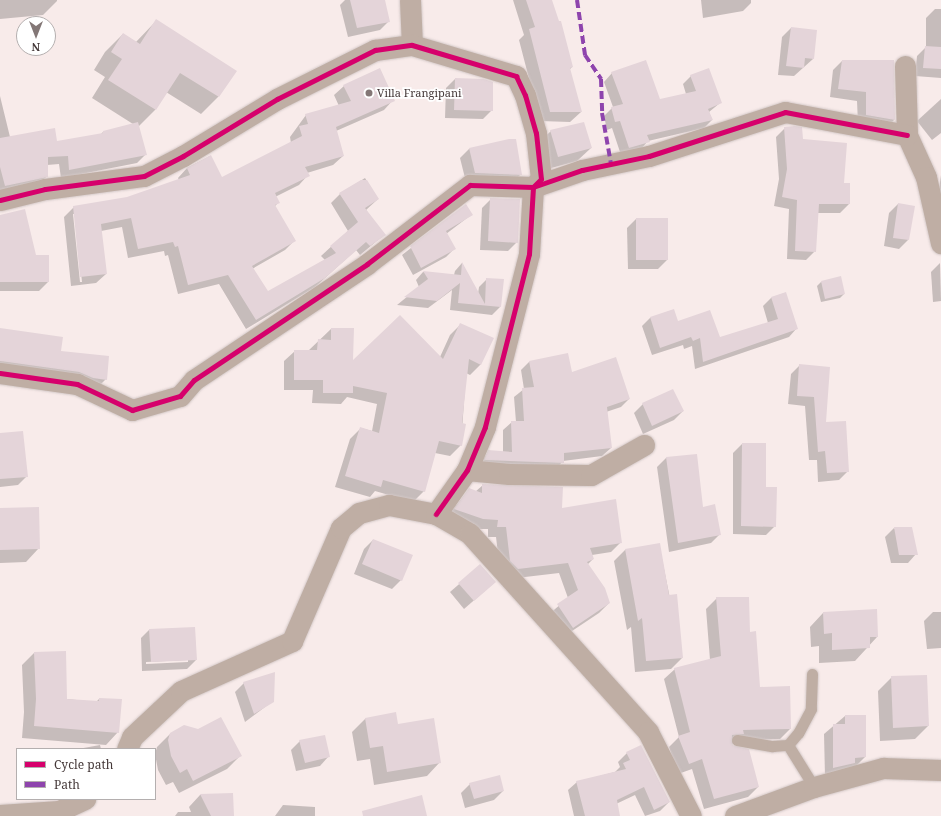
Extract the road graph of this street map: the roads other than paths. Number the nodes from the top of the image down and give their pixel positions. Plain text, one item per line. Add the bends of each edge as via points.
1 (410, 0) edge
2 (412, 44) junction
3 (905, 66) dead end
4 (907, 135) junction
5 (533, 187) junction
6 (0, 200) edge
7 (941, 243) edge
8 (0, 373) edge
9 (644, 445) dead end
10 (467, 470) junction
11 (436, 514) junction
12 (812, 674) dead end
13 (737, 740) dead end
14 (788, 745) junction
15 (126, 748) edge
16 (941, 770) edge
17 (814, 787) junction
18 (83, 800) edge
19 (0, 815) edge
20 (691, 816) edge
21 (735, 816) edge

1 - 2 street
2 - 5 street via 516,76 525,95 536,133 541,179
2 - 6 street via 375,50 277,99 183,156 144,176 46,189
3 - 4 street
4 - 5 street via 785,112 649,156 582,170
4 - 7 street via 926,177
5 - 8 street via 470,185 367,264 194,380 180,396 132,410 77,384
5 - 10 street via 529,254 515,315 485,427
9 - 10 street via 591,475 509,474
10 - 11 street
11 - 15 street via 389,505 359,513 341,528 292,641 181,691 132,737
11 - 20 street via 470,534 648,732
12 - 14 lane via 811,709
13 - 14 lane via 772,746
14 - 17 lane
16 - 17 street via 883,768
17 - 21 street
18 - 19 street via 59,811

